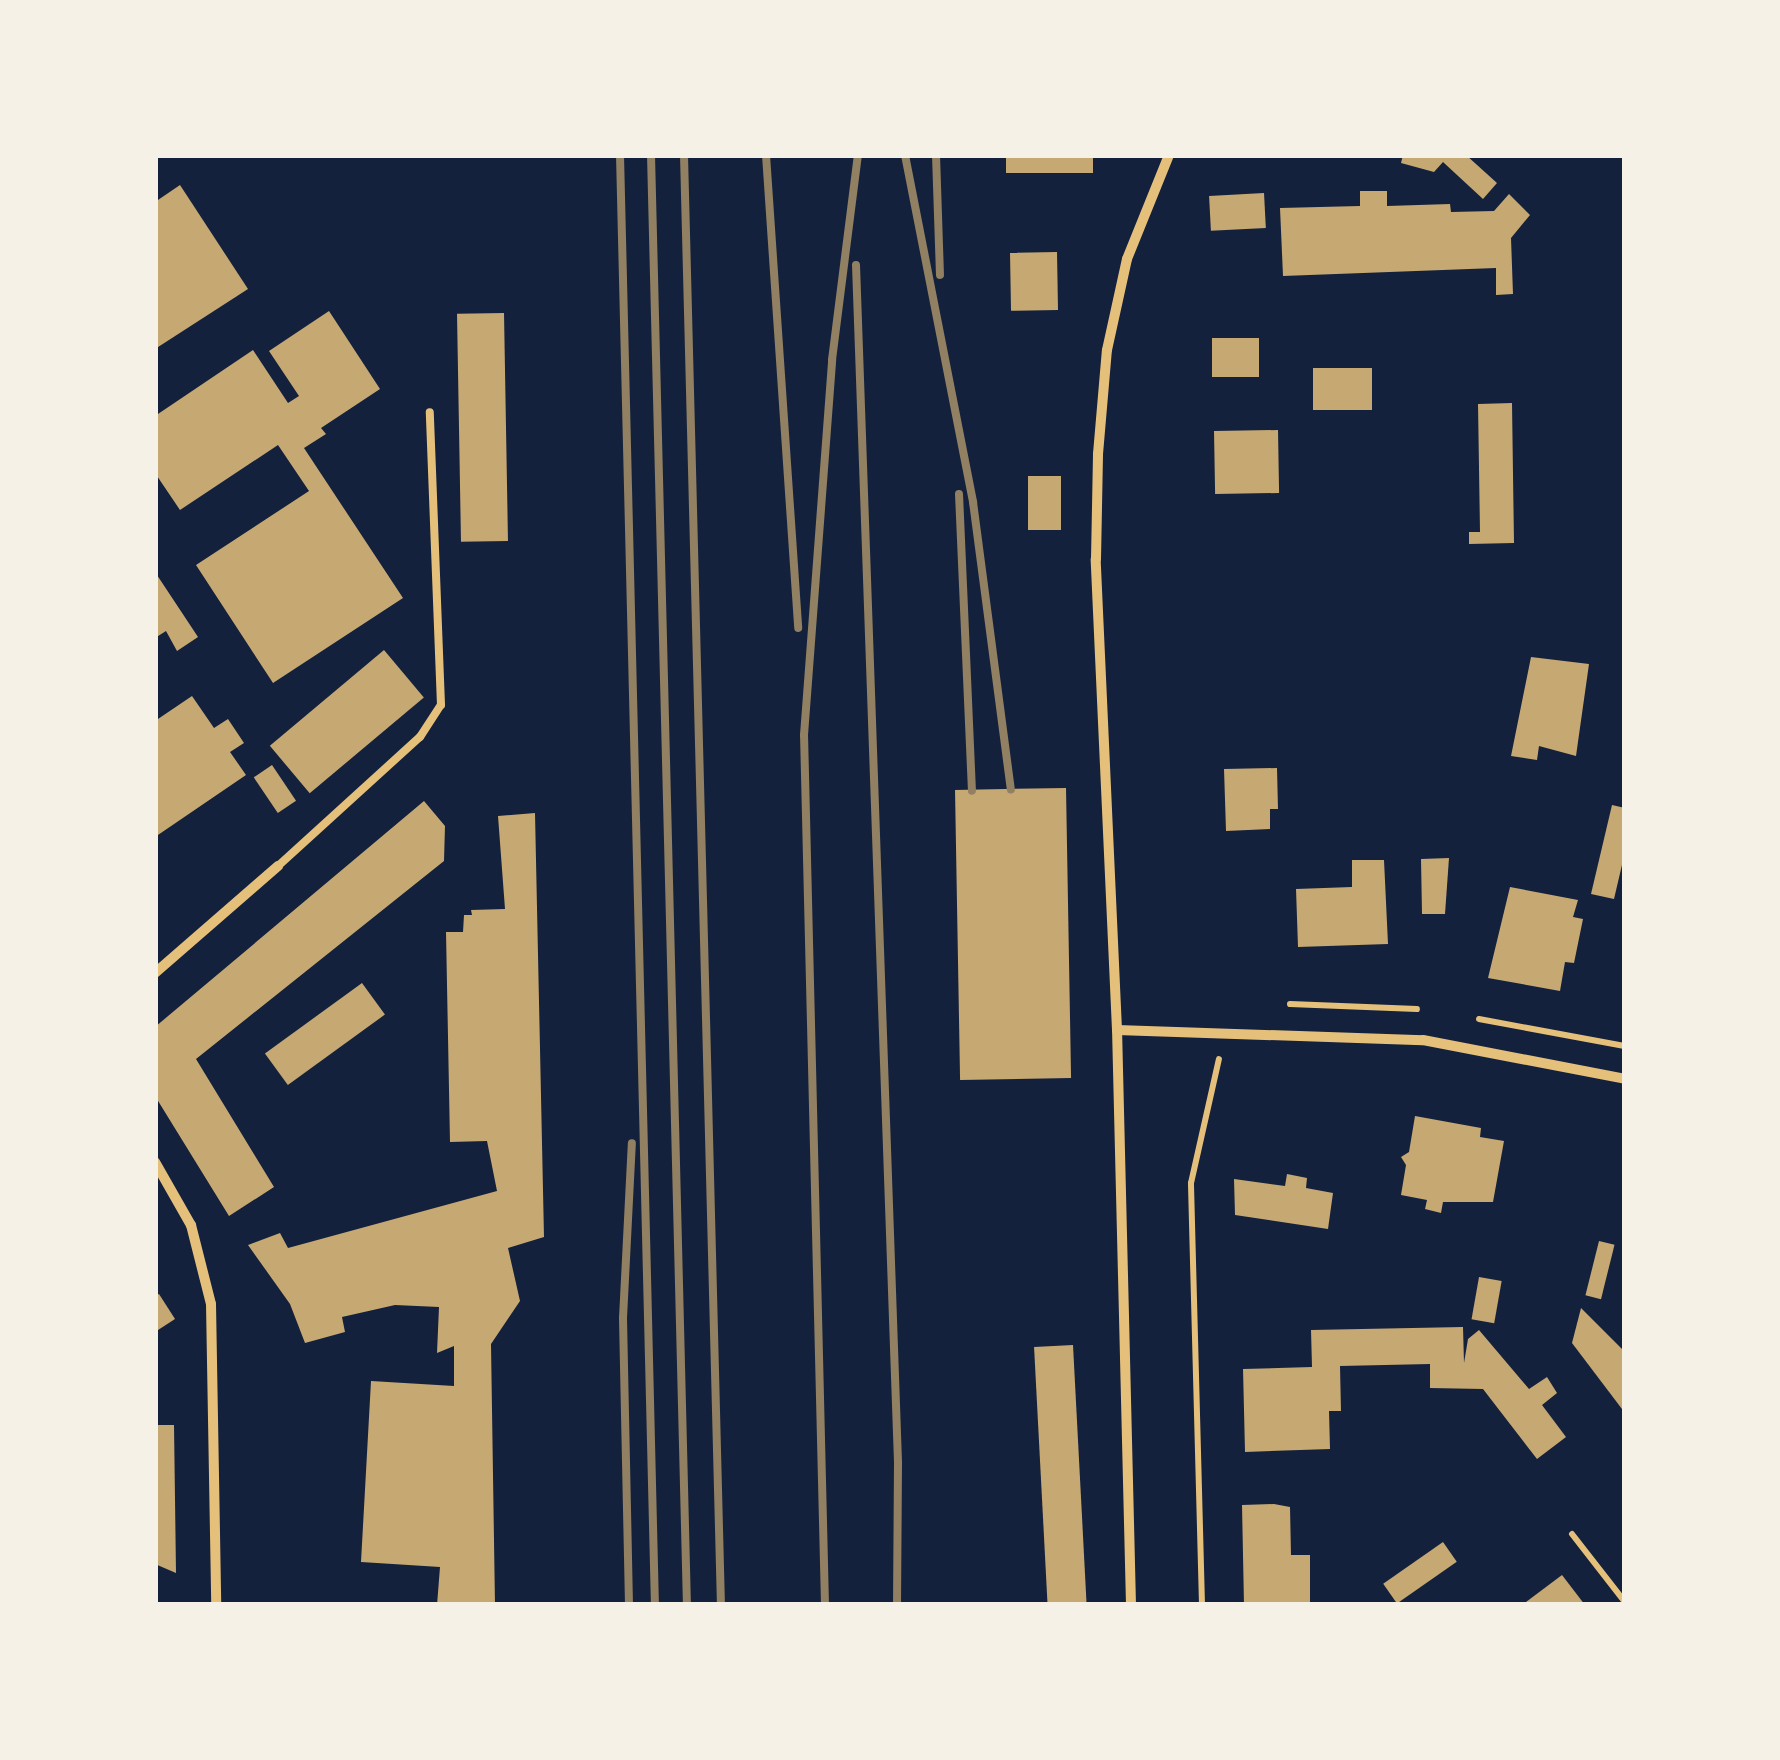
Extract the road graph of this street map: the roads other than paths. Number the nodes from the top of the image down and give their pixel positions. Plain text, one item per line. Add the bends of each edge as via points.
1 (1169, 155) edge
2 (430, 412) dead end
3 (278, 866) joint
4 (155, 974) edge
5 (1117, 1030) junction
6 (1625, 1079) edge
7 (155, 1162) edge
8 (216, 1605) edge
9 (1130, 1605) edge

1 - 5 street via 1127,259 1107,350 1096,560
2 - 3 lane via 441,705 420,737
3 - 4 street
5 - 6 street via 1423,1040
5 - 9 street
7 - 8 street via 191,1225 211,1304

